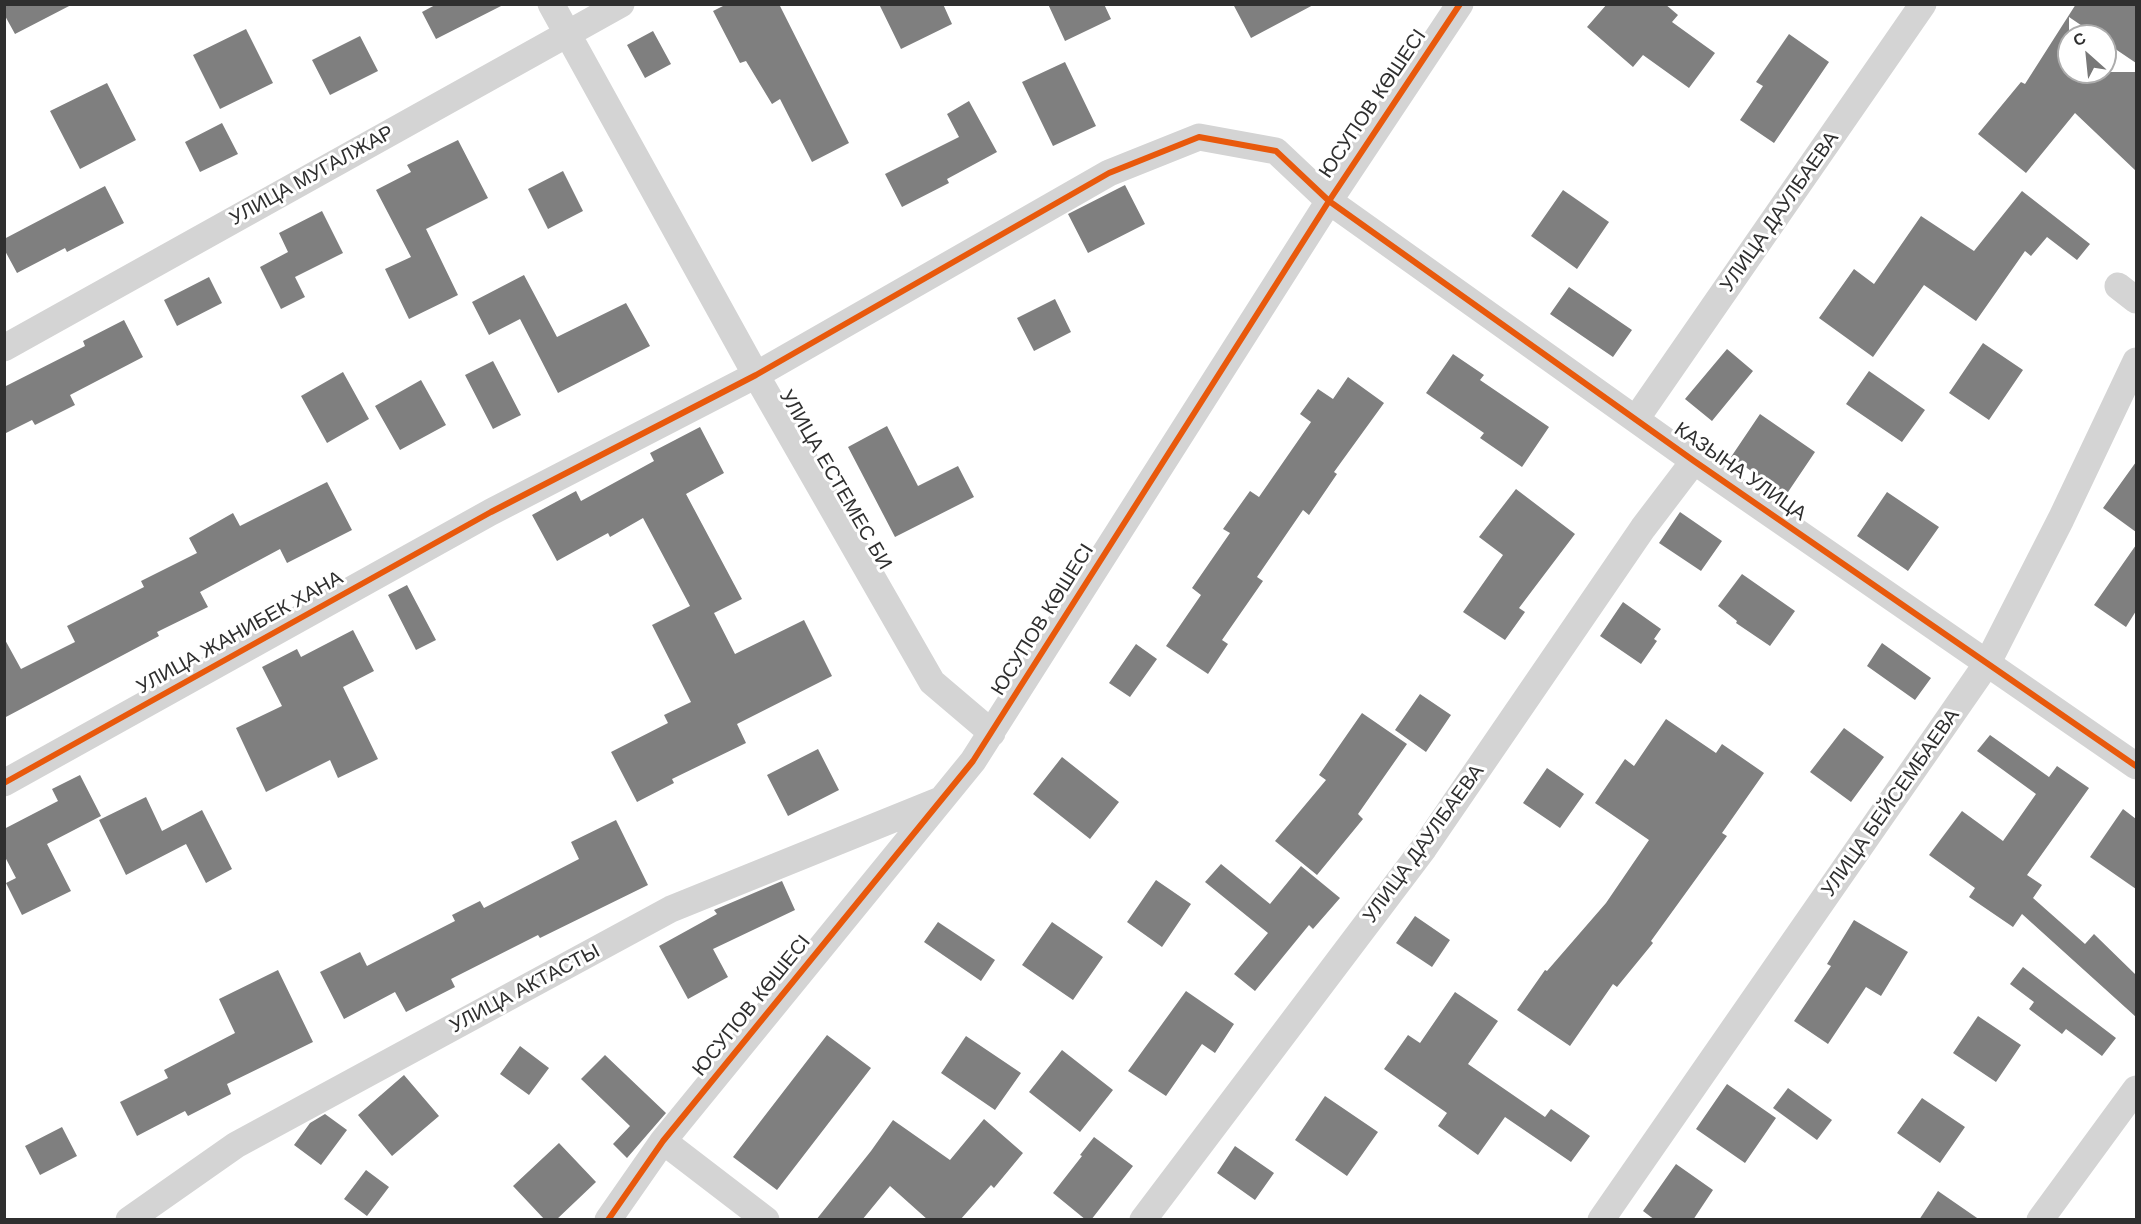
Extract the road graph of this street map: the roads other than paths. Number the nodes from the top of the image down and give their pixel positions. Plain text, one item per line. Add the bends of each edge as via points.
1 (551, 4) edge
2 (621, 4) edge
3 (1460, 4) edge
4 (1923, 4) edge
5 (565, 34) junction
6 (1329, 201) junction
7 (4, 348) edge
8 (2136, 361) edge
9 (756, 375) junction
10 (1636, 419) junction
11 (1694, 461) junction
12 (1988, 662) junction
13 (992, 733) junction
14 (2136, 766) edge
15 (4, 783) edge
16 (942, 799) junction
17 (2136, 1089) edge
18 (663, 1141) junction
19 (129, 1220) edge
20 (608, 1220) edge
21 (766, 1220) edge
22 (1143, 1220) edge
23 (1602, 1220) edge
24 (2040, 1220) edge

1 - 5 street, УЛИЦА ЕСТЕМЕС БИ
2 - 5 street, УЛИЦА МУГАЛЖАР
3 - 6 street, ЮСУПОВ КӨШЕСІ
4 - 10 street, УЛИЦА ДАУЛБАЕВА
5 - 7 street, УЛИЦА МУГАЛЖАР
5 - 9 street, УЛИЦА ЕСТЕМЕС БИ
6 - 9 street, КАЗЫНА УЛИЦА via 1276,151 1199,137 1109,173
6 - 10 street, КАЗЫНА УЛИЦА
6 - 13 street, ЮСУПОВ КӨШЕСІ
8 - 12 street, УЛИЦА БЕЙСЕМБАЕВА
9 - 13 street, УЛИЦА ЕСТЕМЕС БИ via 932,682
9 - 15 street, УЛИЦА ЖАНИБЕК ХАНА via 491,512
10 - 11 street, КАЗЫНА УЛИЦА
11 - 12 street, КАЗЫНА УЛИЦА
11 - 22 street, УЛИЦА ДАУЛБАЕВА via 1643,528 1424,848
12 - 14 street, КАЗЫНА УЛИЦА
12 - 23 street, УЛИЦА БЕЙСЕМБАЕВА
13 - 16 street, ЮСУПОВ КӨШЕСІ
16 - 18 street, ЮСУПОВ КӨШЕСІ
16 - 19 street, УЛИЦА АКТАСТЫ via 671,909 236,1145
17 - 24 street
18 - 20 street, ЮСУПОВ КӨШЕСІ
18 - 21 street

